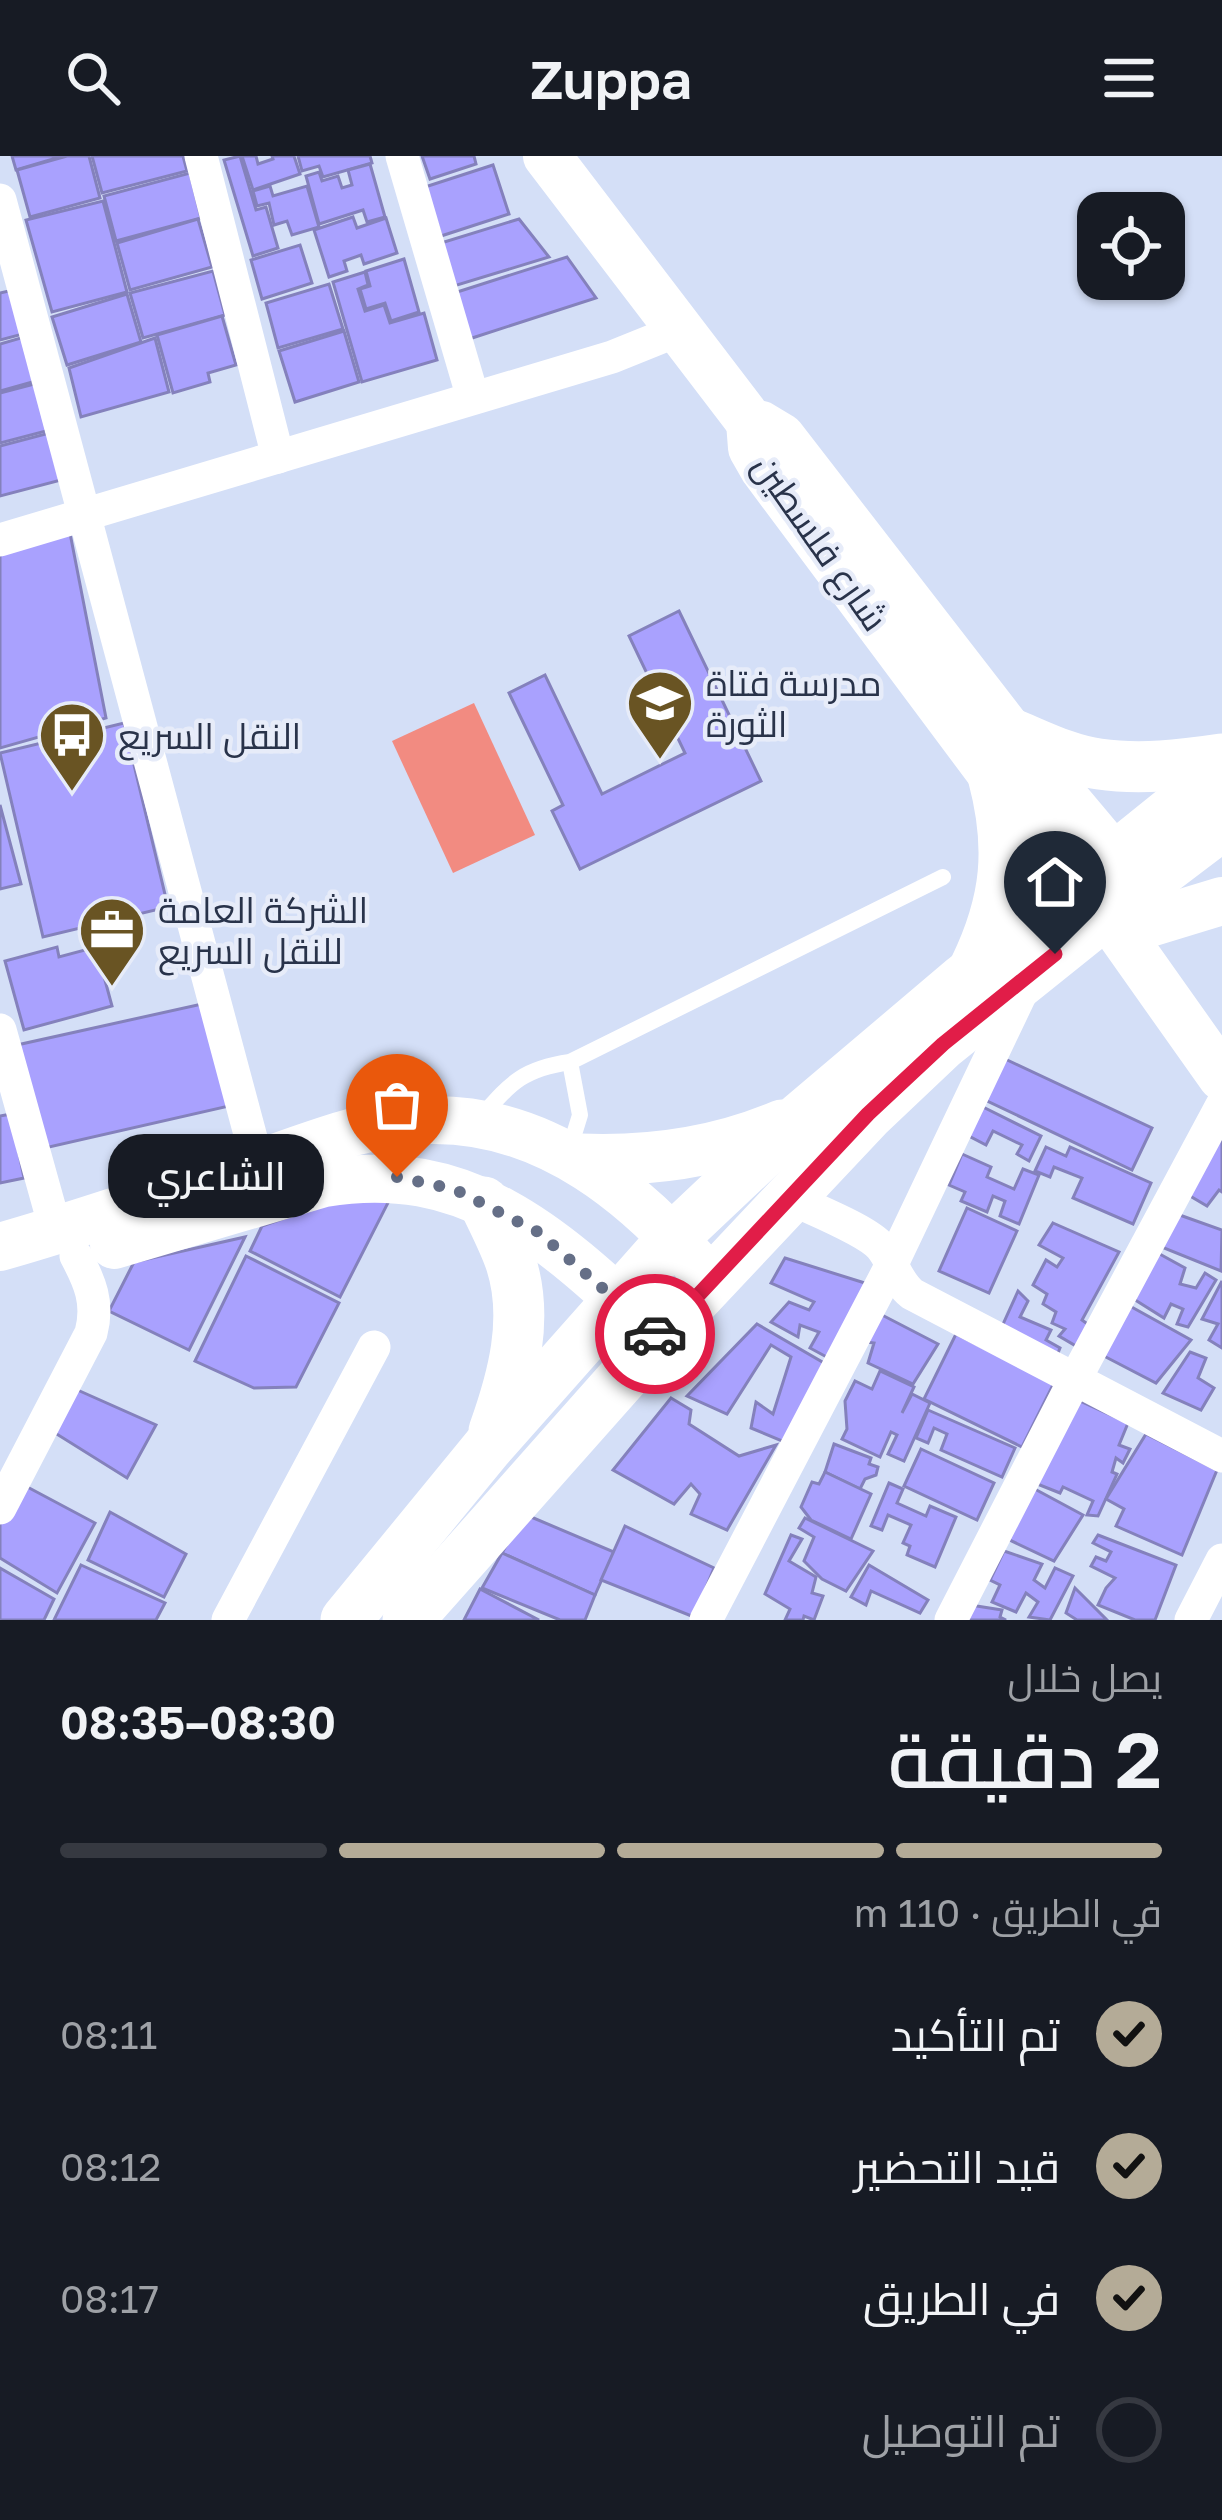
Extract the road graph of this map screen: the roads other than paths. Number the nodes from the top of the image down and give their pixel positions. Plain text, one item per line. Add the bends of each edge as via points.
1 (201, 156) edge
2 (402, 156) edge
3 (547, 156) edge
4 (0, 200) edge
5 (679, 330) junction
6 (473, 398) junction
7 (278, 457) junction
8 (84, 515) junction
9 (0, 540) edge
10 (1001, 754) junction
11 (1222, 759) edge
12 (1222, 772) edge
13 (1222, 825) edge
14 (943, 877) dead end
15 (1105, 897) junction
16 (1222, 901) edge
17 (973, 972) junction
18 (1030, 974) junction
19 (0, 1030) edge
20 (570, 1062) junction
21 (1222, 1077) edge
22 (1222, 1105) edge
23 (800, 1118) junction
24 (476, 1123) junction
25 (573, 1157) junction
26 (258, 1164) junction
27 (790, 1198) junction
28 (484, 1202) junction
29 (674, 1237) junction
30 (66, 1244) junction
31 (0, 1247) edge
32 (891, 1266) junction
33 (0, 1280) edge
34 (711, 1281) junction
35 (617, 1299) junction
36 (659, 1337) junction
37 (374, 1347) dead end
38 (1074, 1381) junction
39 (488, 1448) junction
40 (1222, 1456) edge
41 (0, 1508) edge
42 (1222, 1560) edge
43 (424, 1610) edge
44 (228, 1620) edge
45 (346, 1620) edge
46 (706, 1620) edge
47 (951, 1620) edge
48 (1191, 1620) edge

1 - 7 street
2 - 6 street
3 - 5 main road, شارع فلسطين
4 - 8 street
5 - 6 street
5 - 10 main road, شارع فلسطين via 750,422 764,469
6 - 7 street
7 - 8 street
8 - 9 street
8 - 26 street
10 - 11 main road via 1139,766
10 - 15 main road, شارع فلسطين
10 - 17 main road via 1004,876
12 - 15 main road
13 - 15 main road
14 - 20 lane
15 - 16 main road
15 - 17 main road
15 - 18 main road
15 - 21 main road, شارع فلسطين
17 - 23 main road
18 - 27 main road via 868,1114
18 - 32 street
19 - 30 street
20 - 24 lane via 532,1070
20 - 25 lane via 580,1115
22 - 38 street
23 - 25 main road via 692,1153
23 - 29 main road
24 - 25 main road
24 - 26 main road via 384,1126
25 - 29 main road
26 - 30 main road
27 - 32 street via 873,1238
27 - 34 main road
28 - 30 main road via 431,1183 358,1177
28 - 35 main road via 538,1232
28 - 39 main road via 520,1305 514,1362
29 - 34 main road
29 - 35 main road
30 - 31 main road
30 - 33 main road
30 - 41 street via 95,1305 91,1333
32 - 38 street via 912,1294
32 - 46 street
34 - 36 main road
35 - 36 main road
35 - 39 main road
36 - 43 main road
37 - 44 street
38 - 40 street
38 - 47 street
39 - 45 main road
42 - 48 street

